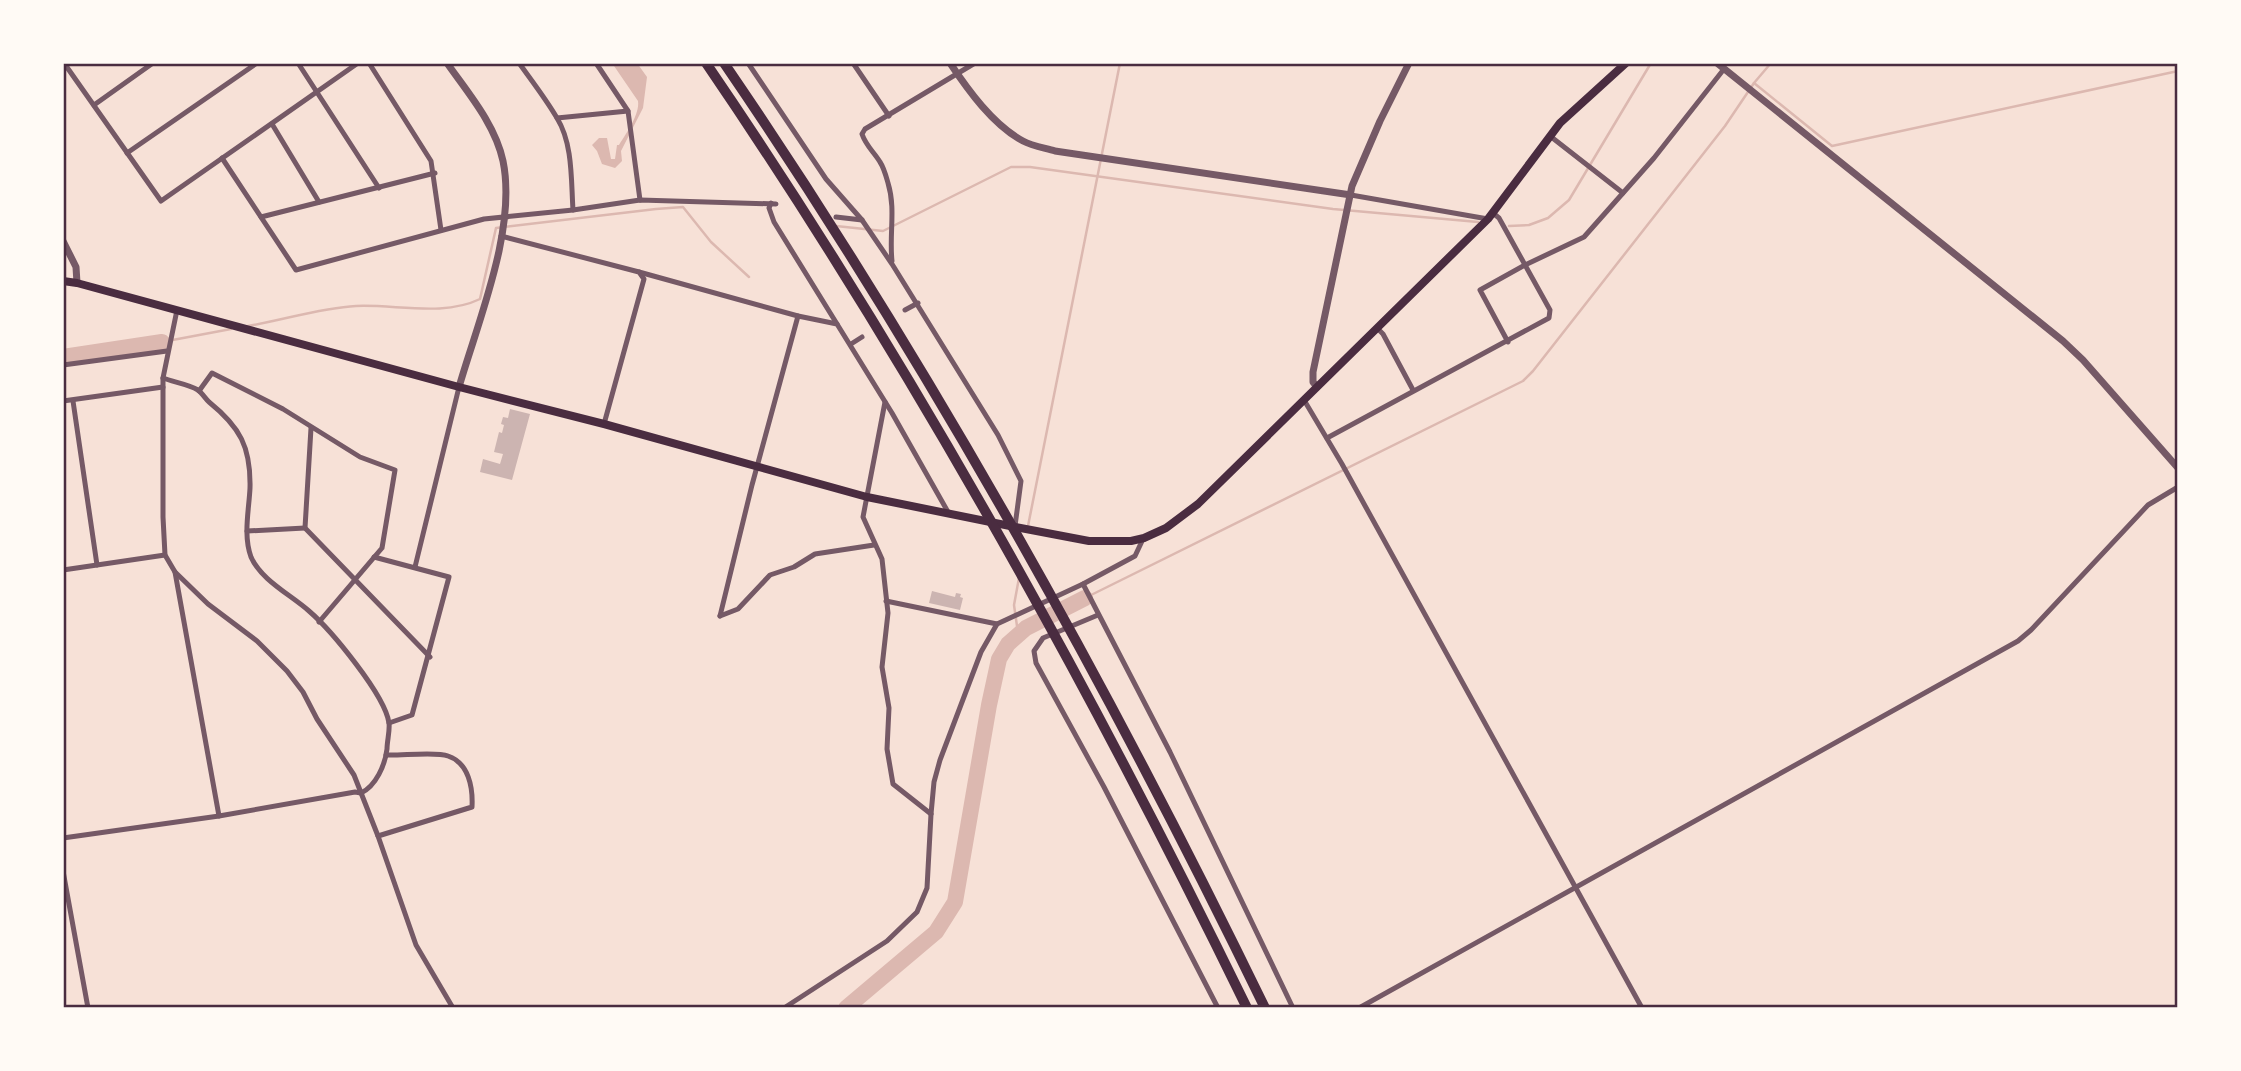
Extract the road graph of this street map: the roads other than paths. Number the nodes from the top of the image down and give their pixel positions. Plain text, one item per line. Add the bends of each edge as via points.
1 (64, 63) edge
2 (153, 63) edge
3 (257, 63) edge
4 (298, 63) edge
5 (358, 63) edge
6 (369, 63) edge
7 (459, 63) edge
8 (519, 63) edge
9 (596, 63) edge
10 (706, 63) edge
11 (724, 63) edge
12 (748, 63) edge
13 (853, 63) edge
14 (950, 63) edge
15 (975, 63) edge
16 (1409, 63) edge
17 (1626, 63) edge
18 (1717, 63) edge
19 (449, 66) edge
20 (1724, 69) junction
21 (957, 74) junction
22 (316, 91) junction
23 (94, 105) junction
24 (628, 111) junction
25 (889, 116) junction
26 (557, 118) junction
27 (272, 124) junction
28 (1550, 136) junction
29 (127, 153) junction
30 (222, 158) junction
31 (435, 173) junction
32 (379, 188) junction
33 (1623, 193) junction
34 (1350, 195) junction
35 (640, 200) junction
36 (319, 202) junction
37 (573, 210) junction
38 (1490, 216) junction
39 (261, 217) junction
40 (836, 217) dead end
41 (505, 219) junction
42 (864, 222) junction
43 (441, 230) junction
44 (501, 234) junction
45 (63, 241) edge
46 (892, 264) junction
47 (1525, 265) junction
48 (639, 272) junction
49 (63, 281) edge
50 (77, 283) junction
51 (918, 303) junction
52 (177, 310) junction
53 (905, 310) dead end
54 (798, 316) junction
55 (837, 324) junction
56 (1377, 328) junction
57 (862, 337) dead end
58 (1508, 342) junction
59 (851, 344) junction
60 (167, 349) junction
61 (63, 365) edge
62 (163, 378) junction
63 (163, 387) junction
64 (459, 387) junction
65 (1317, 387) junction
66 (1413, 390) junction
67 (199, 391) junction
68 (1304, 400) junction
69 (63, 401) edge
70 (73, 401) junction
71 (885, 402) junction
72 (604, 424) junction
73 (311, 428) junction
74 (1327, 438) junction
75 (757, 467) junction
76 (2178, 468) edge
77 (2178, 488) edge
78 (867, 497) junction
79 (948, 512) junction
80 (1015, 527) junction
81 (305, 528) junction
82 (247, 531) junction
83 (1143, 538) junction
84 (874, 545) junction
85 (165, 555) junction
86 (374, 557) junction
87 (97, 565) junction
88 (415, 567) junction
89 (63, 570) edge
90 (174, 572) junction
91 (354, 579) junction
92 (1085, 586) junction
93 (886, 601) junction
94 (1098, 615) junction
95 (319, 622) junction
96 (997, 624) junction
97 (430, 657) junction
98 (389, 723) junction
99 (386, 755) junction
100 (361, 793) junction
101 (931, 814) junction
102 (219, 816) junction
103 (378, 836) junction
104 (63, 838) edge
105 (63, 872) edge
106 (1576, 888) junction
107 (88, 1008) edge
108 (453, 1008) edge
109 (784, 1008) edge
110 (1218, 1008) edge
111 (1247, 1008) edge
112 (1265, 1008) edge
113 (1293, 1008) edge
114 (1359, 1008) edge
115 (1642, 1008) edge

1 - 23 street
2 - 23 street
3 - 29 street
4 - 22 street
5 - 22 street
6 - 31 street
7 - 19 street
8 - 26 street
9 - 24 street
10 - 111 highway via 807,217 973,489 1126,766
11 - 112 highway via 815,200 994,493 1071,630
12 - 42 street via 826,179
13 - 25 street
14 - 21 street
15 - 21 street
16 - 34 street
17 - 28 main road
18 - 20 street
19 - 41 street via 480,109 503,160
20 - 33 street
20 - 76 street via 2063,341
21 - 25 street
21 - 34 street via 1003,127 1024,142
22 - 27 street
22 - 32 street
23 - 29 street
24 - 26 street
24 - 35 street
25 - 46 street via 862,134 889,185
26 - 37 street via 569,153
27 - 30 street
27 - 36 street
28 - 33 street
28 - 38 main road
29 - 30 street via 162,201
30 - 39 street
31 - 32 street
31 - 43 street
32 - 36 street
33 - 47 street via 1584,237
34 - 38 street
34 - 65 street via 1313,372
35 - 37 street
35 - 55 street via 774,204 772,219
36 - 39 street
37 - 41 street
38 - 47 street via 1499,218
38 - 56 main road
39 - 43 street via 296,270
40 - 42 street
41 - 43 street via 484,219
41 - 44 street
42 - 46 street
44 - 48 street
44 - 64 street
45 - 50 street via 76,267
46 - 51 street
47 - 58 street via 1550,317
47 - 58 street via 1480,290
48 - 54 street
48 - 72 street via 644,283
49 - 50 main road
50 - 52 main road
51 - 53 street
51 - 80 street via 1018,474 1021,490
52 - 60 street
52 - 64 main road
54 - 55 street
54 - 75 street
55 - 59 street
56 - 65 main road
56 - 66 street
57 - 59 street
58 - 66 street
59 - 71 street
60 - 61 street
60 - 62 street
62 - 63 street
62 - 67 street
63 - 70 street
63 - 85 street
64 - 72 main road
64 - 88 street
65 - 68 main road
66 - 74 street
67 - 73 street via 212,373
67 - 82 street via 225,414 243,439 250,489
68 - 74 street
68 - 83 main road via 1185,515
69 - 70 street
70 - 87 street
71 - 78 street
71 - 79 street
72 - 75 main road
73 - 81 street
73 - 86 street via 360,457 395,470 382,548
74 - 106 street
75 - 78 main road
75 - 84 street via 720,616 738,609 770,575 815,554
77 - 106 street via 2148,505 2018,641
78 - 79 main road
78 - 84 street via 863,517
79 - 80 main road
80 - 83 main road via 1088,541
81 - 82 street
81 - 91 street
82 - 95 street via 258,567
83 - 92 street via 1135,556
84 - 93 street via 882,559
85 - 87 street
85 - 90 street
86 - 88 street
86 - 91 street
87 - 89 street
88 - 97 street via 449,577
90 - 100 street via 287,671
90 - 102 street
91 - 95 street
91 - 97 street
92 - 94 street
92 - 96 street
93 - 96 street
93 - 101 street via 881,667 889,708 887,749 893,784
94 - 110 street via 1043,638 1034,651 1036,663
94 - 113 street via 1170,752
95 - 98 street via 362,672
96 - 101 street via 981,652 940,760
97 - 98 street via 412,715
98 - 99 street
99 - 100 street via 375,782
99 - 103 street via 447,755 470,780 472,799 471,807
100 - 102 street
100 - 103 street
101 - 109 street via 927,888 917,912 887,941
102 - 104 street
103 - 108 street via 416,945
105 - 107 street
106 - 114 street
106 - 115 street

